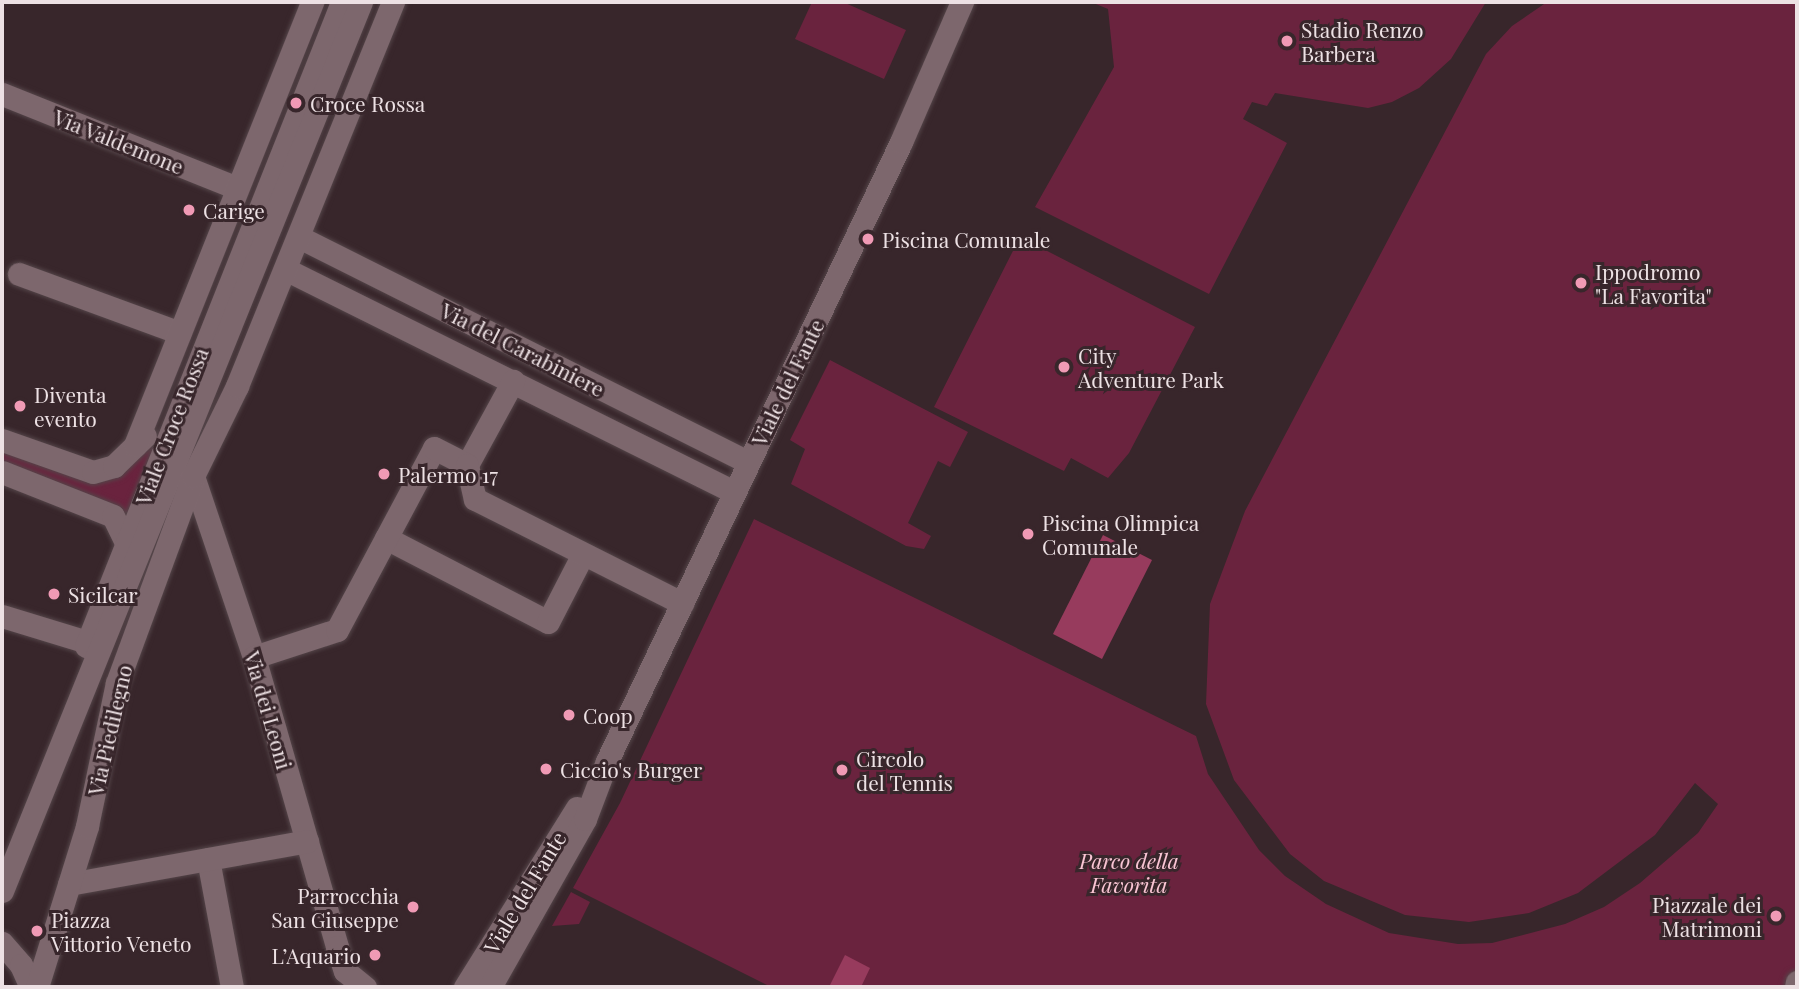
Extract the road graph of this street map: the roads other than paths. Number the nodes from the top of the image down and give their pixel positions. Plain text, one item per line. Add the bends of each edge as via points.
1 (312, 2) edge
2 (342, 2) edge
3 (362, 2) edge
4 (393, 2) edge
5 (961, 6) edge
6 (2, 94) edge
7 (237, 188) junction
8 (299, 237) junction
9 (285, 269) junction
10 (19, 274) dead end
11 (180, 333) junction
12 (513, 382) junction
13 (182, 399) junction
14 (2, 440) edge
15 (135, 445) junction
16 (748, 462) junction
17 (467, 465) junction
18 (2, 472) edge
19 (183, 475) junction
20 (734, 492) junction
21 (386, 538) junction
22 (125, 543) junction
23 (583, 554) junction
24 (682, 603) junction
25 (2, 616) edge
26 (88, 642) junction
27 (254, 657) junction
28 (607, 761) junction
29 (307, 841) junction
30 (2, 851) edge
31 (208, 859) junction
32 (69, 884) junction
33 (2, 891) edge
34 (2, 943) edge
35 (337, 947) junction
36 (31, 987) edge
37 (37, 987) edge
38 (232, 987) edge
39 (344, 987) edge
40 (365, 987) edge
41 (465, 987) edge
42 (490, 987) edge

1 - 7 street, Viale Croce Rossa
2 - 13 street, Viale Croce Rossa
3 - 19 street, Viale Croce Rossa
4 - 8 street, Viale Croce Rossa
5 - 16 street, Viale del Fante
6 - 7 street, Via Valdemone
7 - 11 street, Viale Croce Rossa
8 - 9 street, Viale Croce Rossa
8 - 16 street, Via del Carabiniere
9 - 12 street, Via del Carabiniere
9 - 19 street, Viale Croce Rossa via 229,404
10 - 11 street
11 - 15 street, Viale Croce Rossa
12 - 17 street
12 - 20 street, Via del Carabiniere
13 - 15 street
13 - 22 street, Viale Croce Rossa
14 - 15 street via 93,472 114,466
16 - 20 street, Viale del Fante
17 - 21 street via 433,448
17 - 23 street via 475,499
18 - 22 street via 113,516
19 - 27 street, Via dei Leoni
19 - 32 street, Via Piedilegno via 117,683 87,826
19 - 33 street, Viale Croce Rossa
20 - 24 street, Viale del Fante
21 - 23 street via 548,622
21 - 27 street via 337,630
22 - 26 street, Viale Croce Rossa
23 - 24 street
24 - 28 street, Viale del Fante
25 - 26 street
26 - 30 street, Viale Croce Rossa
27 - 29 street, Via dei Leoni
28 - 41 street, Viale del Fante
28 - 42 street, Viale del Fante via 585,819
29 - 31 street
29 - 35 street, Via dei Leoni
31 - 32 street
31 - 38 street
32 - 37 street, Via Piedilegno
34 - 36 street via 21,965
35 - 39 street
35 - 40 street via 345,971

